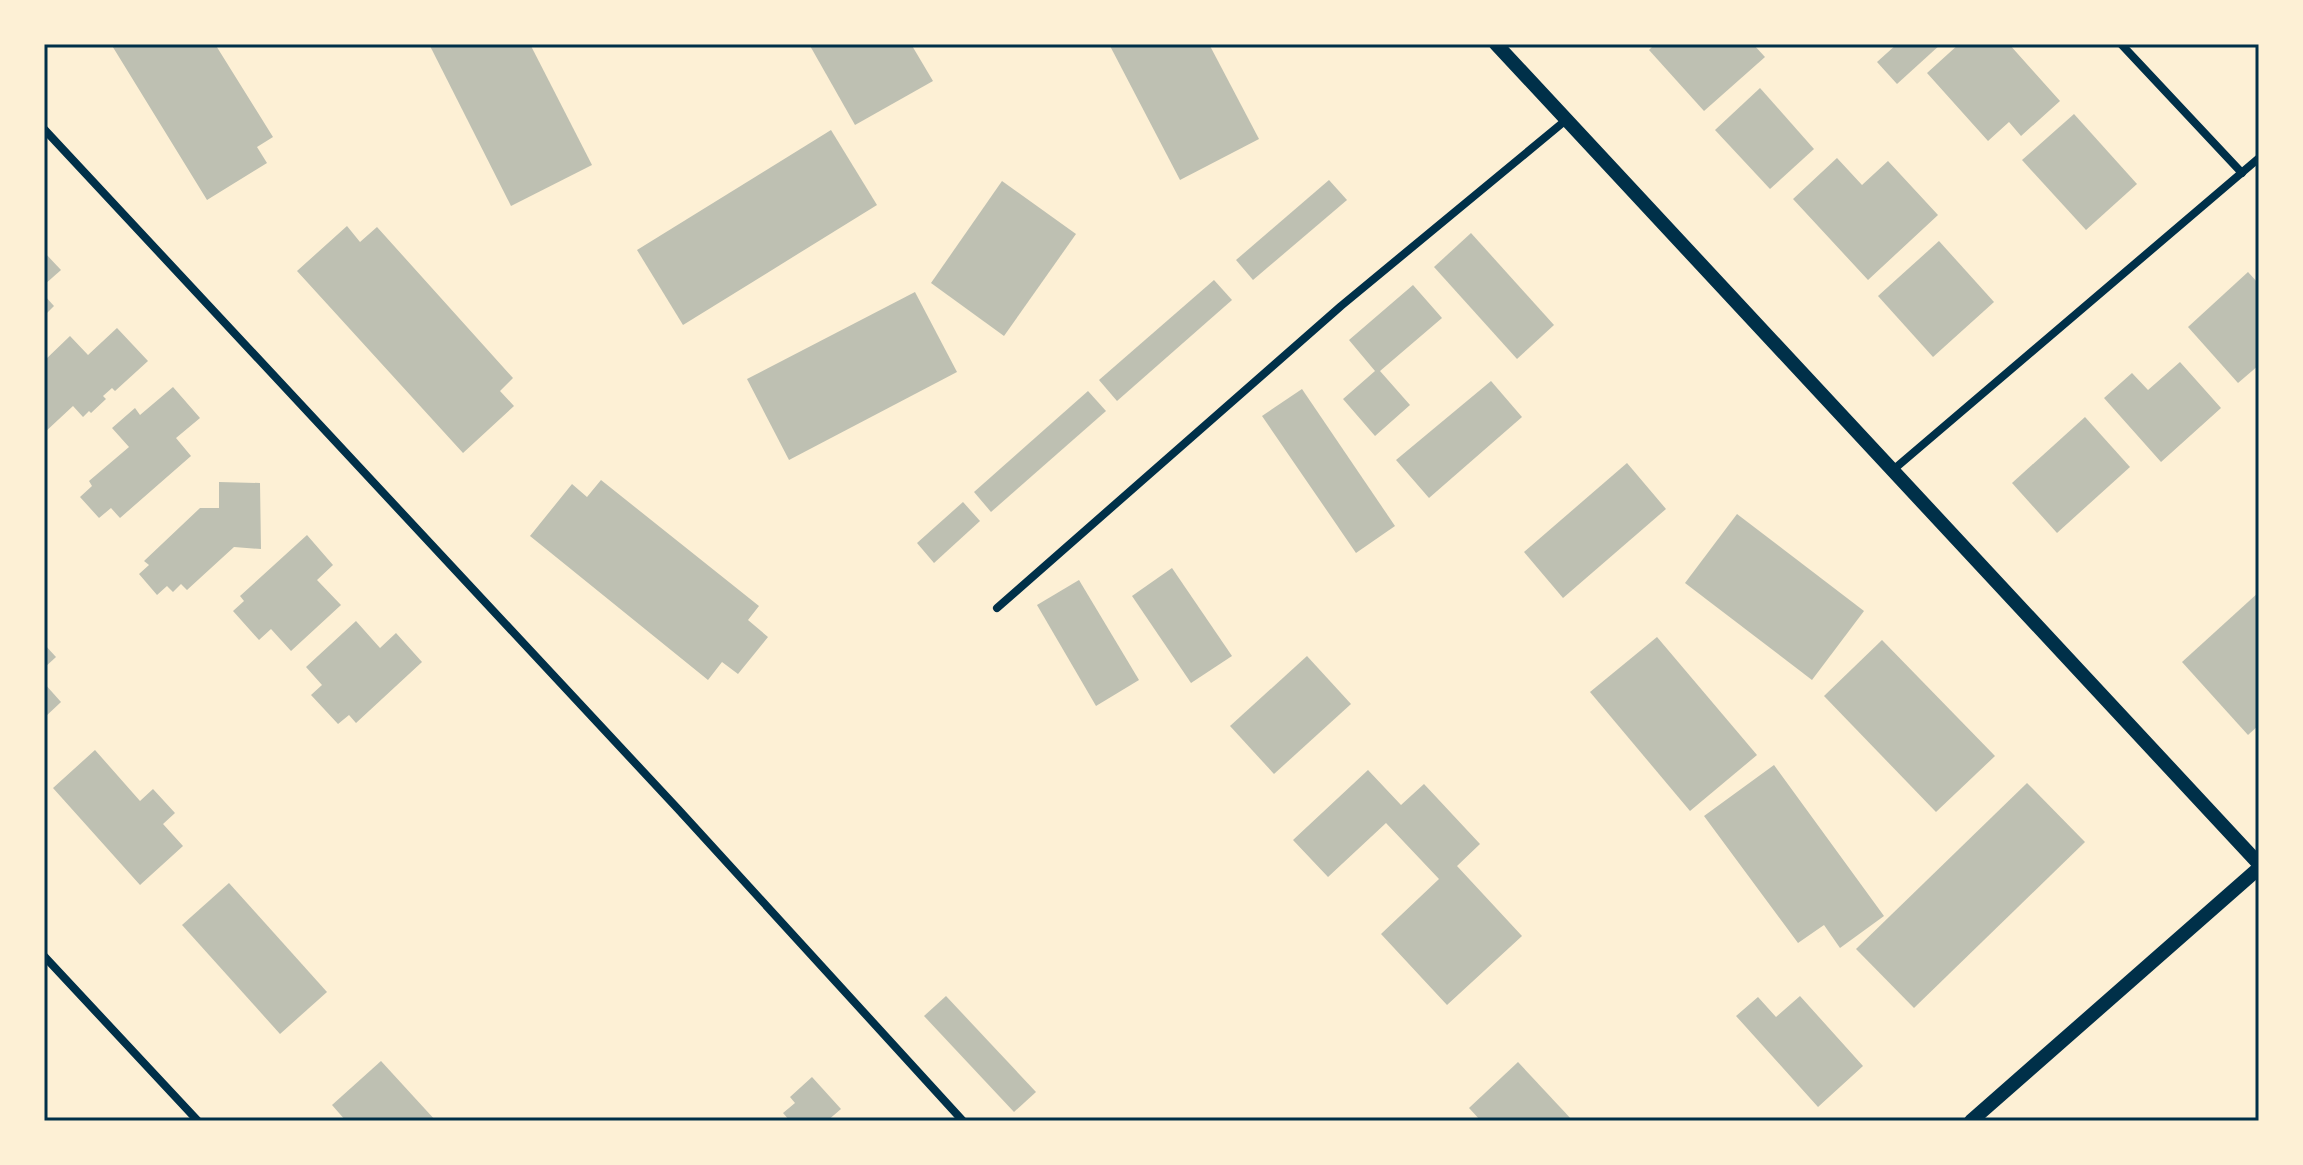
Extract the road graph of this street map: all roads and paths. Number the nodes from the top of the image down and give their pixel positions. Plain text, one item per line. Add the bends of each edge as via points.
1 (1496, 44) edge
2 (2121, 44) edge
3 (1566, 120) junction
4 (44, 129) edge
5 (2259, 158) edge
6 (2242, 173) junction
7 (1893, 470) junction
8 (997, 608) dead end
9 (2259, 866) edge
10 (44, 956) edge
11 (198, 1121) edge
12 (963, 1121) edge
13 (1971, 1121) edge

1 - 3 street
2 - 6 street
3 - 7 street
3 - 8 street via 1341,306
4 - 12 street
5 - 6 street
6 - 7 street
7 - 9 street
9 - 13 street
10 - 11 street

